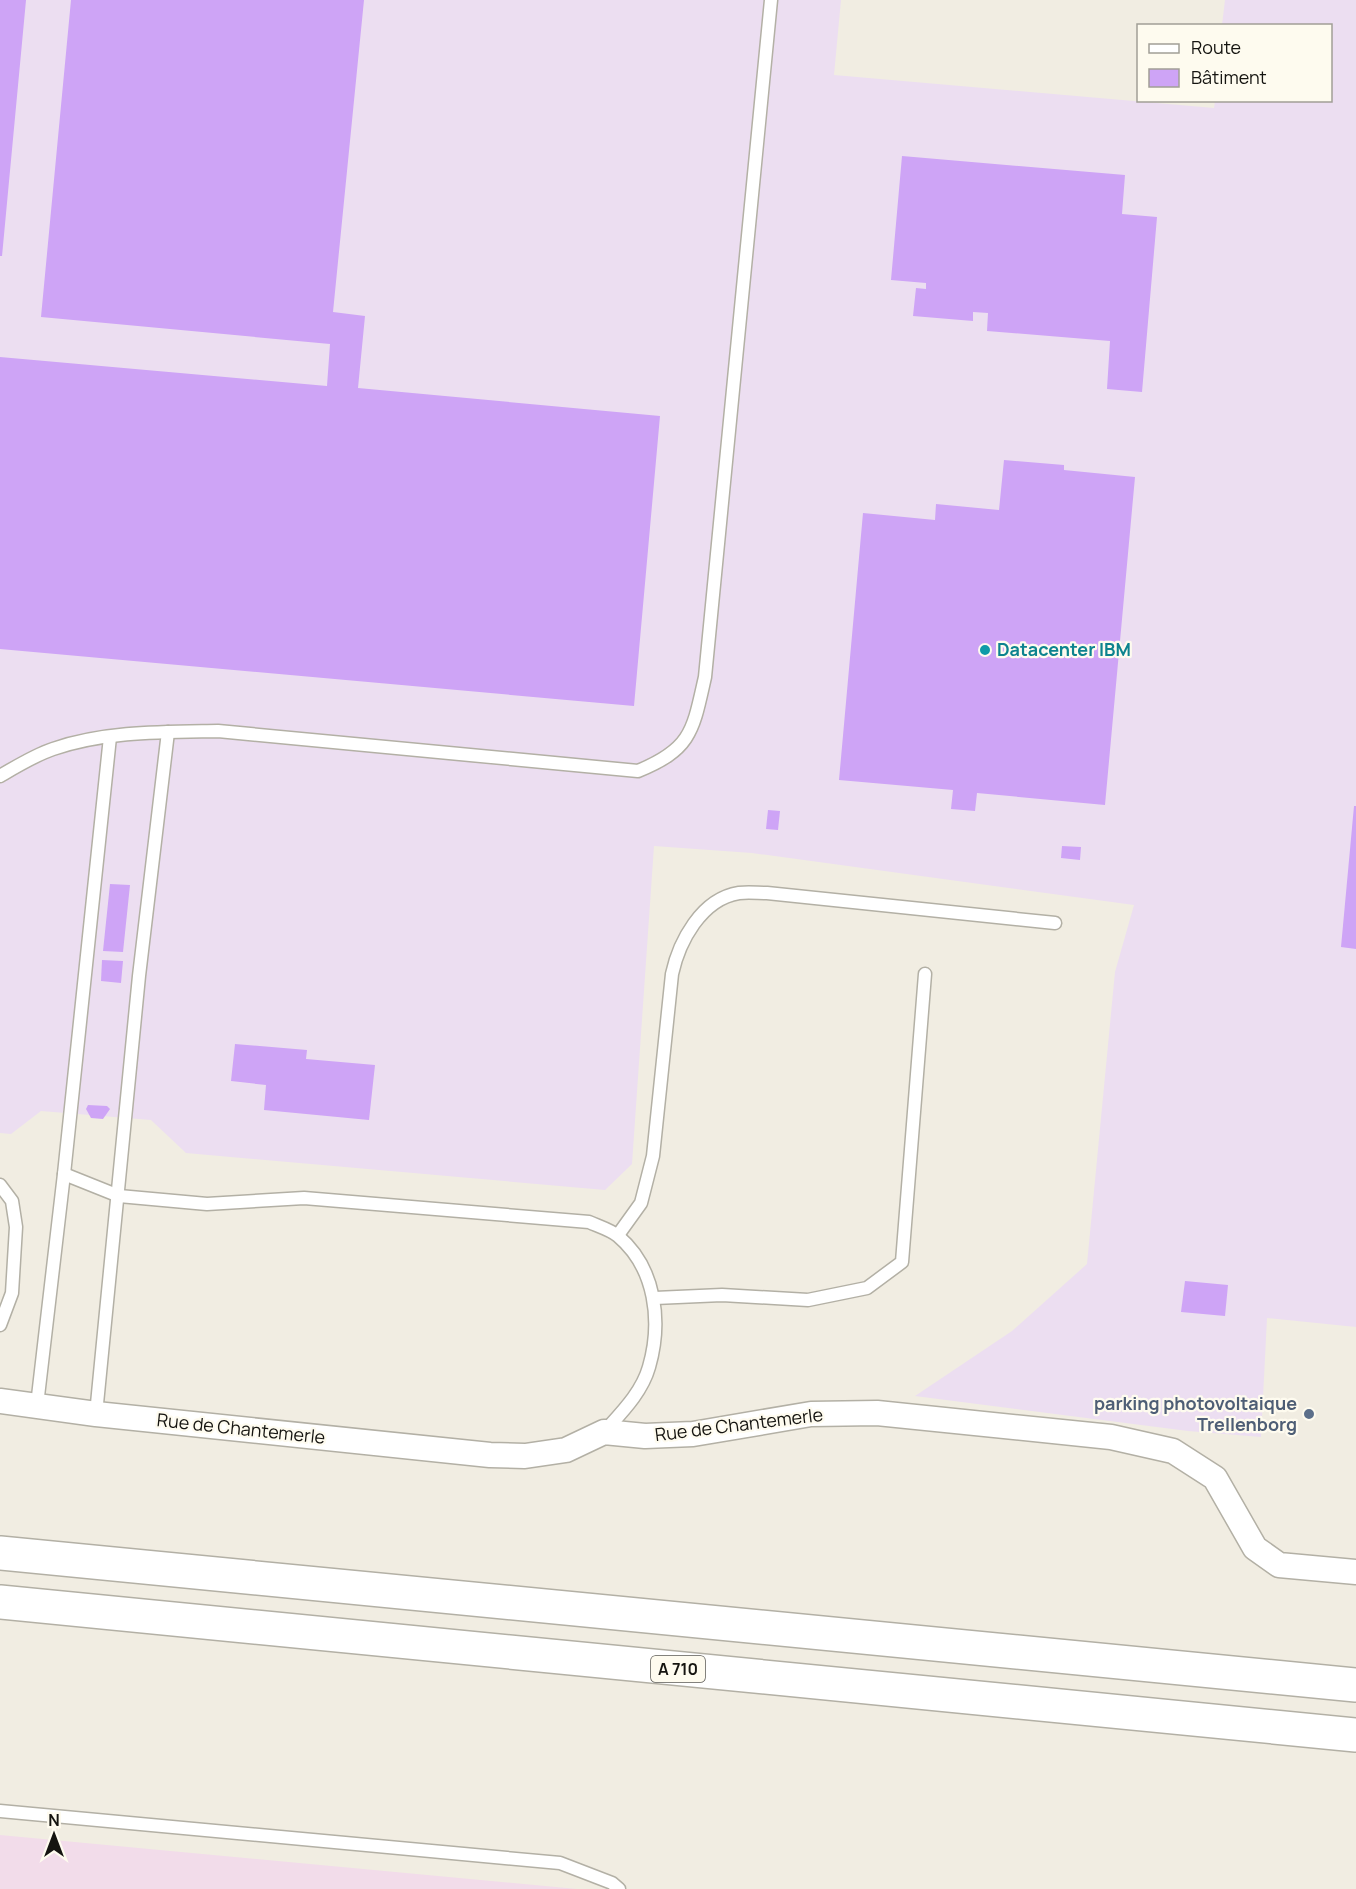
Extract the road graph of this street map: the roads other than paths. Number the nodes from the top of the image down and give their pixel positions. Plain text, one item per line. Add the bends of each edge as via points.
1 (771, 0) edge
2 (168, 732) junction
3 (110, 737) junction
4 (0, 776) edge
5 (1055, 923) dead end
6 (925, 974) dead end
7 (64, 1174) junction
8 (0, 1185) edge
9 (119, 1196) junction
10 (618, 1235) junction
11 (655, 1298) junction
12 (0, 1325) edge
13 (0, 1401) edge
14 (37, 1405) junction
15 (96, 1414) junction
16 (604, 1432) junction
17 (0, 1553) edge
18 (1356, 1572) edge
19 (0, 1602) edge
20 (1356, 1685) edge
21 (1356, 1735) edge
22 (0, 1811) edge
23 (619, 1889) edge

1 - 2 lane via 705,677 690,732 678,750 638,771 218,731
2 - 3 lane
2 - 9 lane via 139,976
3 - 4 lane via 53,749
3 - 7 lane
5 - 10 lane via 767,893 738,893 712,906 690,927 676,953 653,1156 640,1203
6 - 11 lane via 902,1262 867,1288 808,1300 722,1295
7 - 9 lane
7 - 14 lane
8 - 12 lane via 12,1201 16,1227 12,1293
9 - 10 lane via 207,1204 304,1198 589,1222
9 - 15 lane
10 - 11 lane via 642,1264
11 - 16 lane via 649,1368 632,1401
13 - 14 street, Rue de Chantemerle
14 - 15 street, Rue de Chantemerle
15 - 16 street, Rue de Chantemerle via 490,1455 525,1456 566,1450
16 - 18 street, Rue de Chantemerle via 645,1436 693,1434 811,1414 877,1413 1111,1437 1173,1451 1215,1478 1255,1548 1279,1564
17 - 20 highway
19 - 21 highway, A 710
22 - 23 lane via 560,1863

